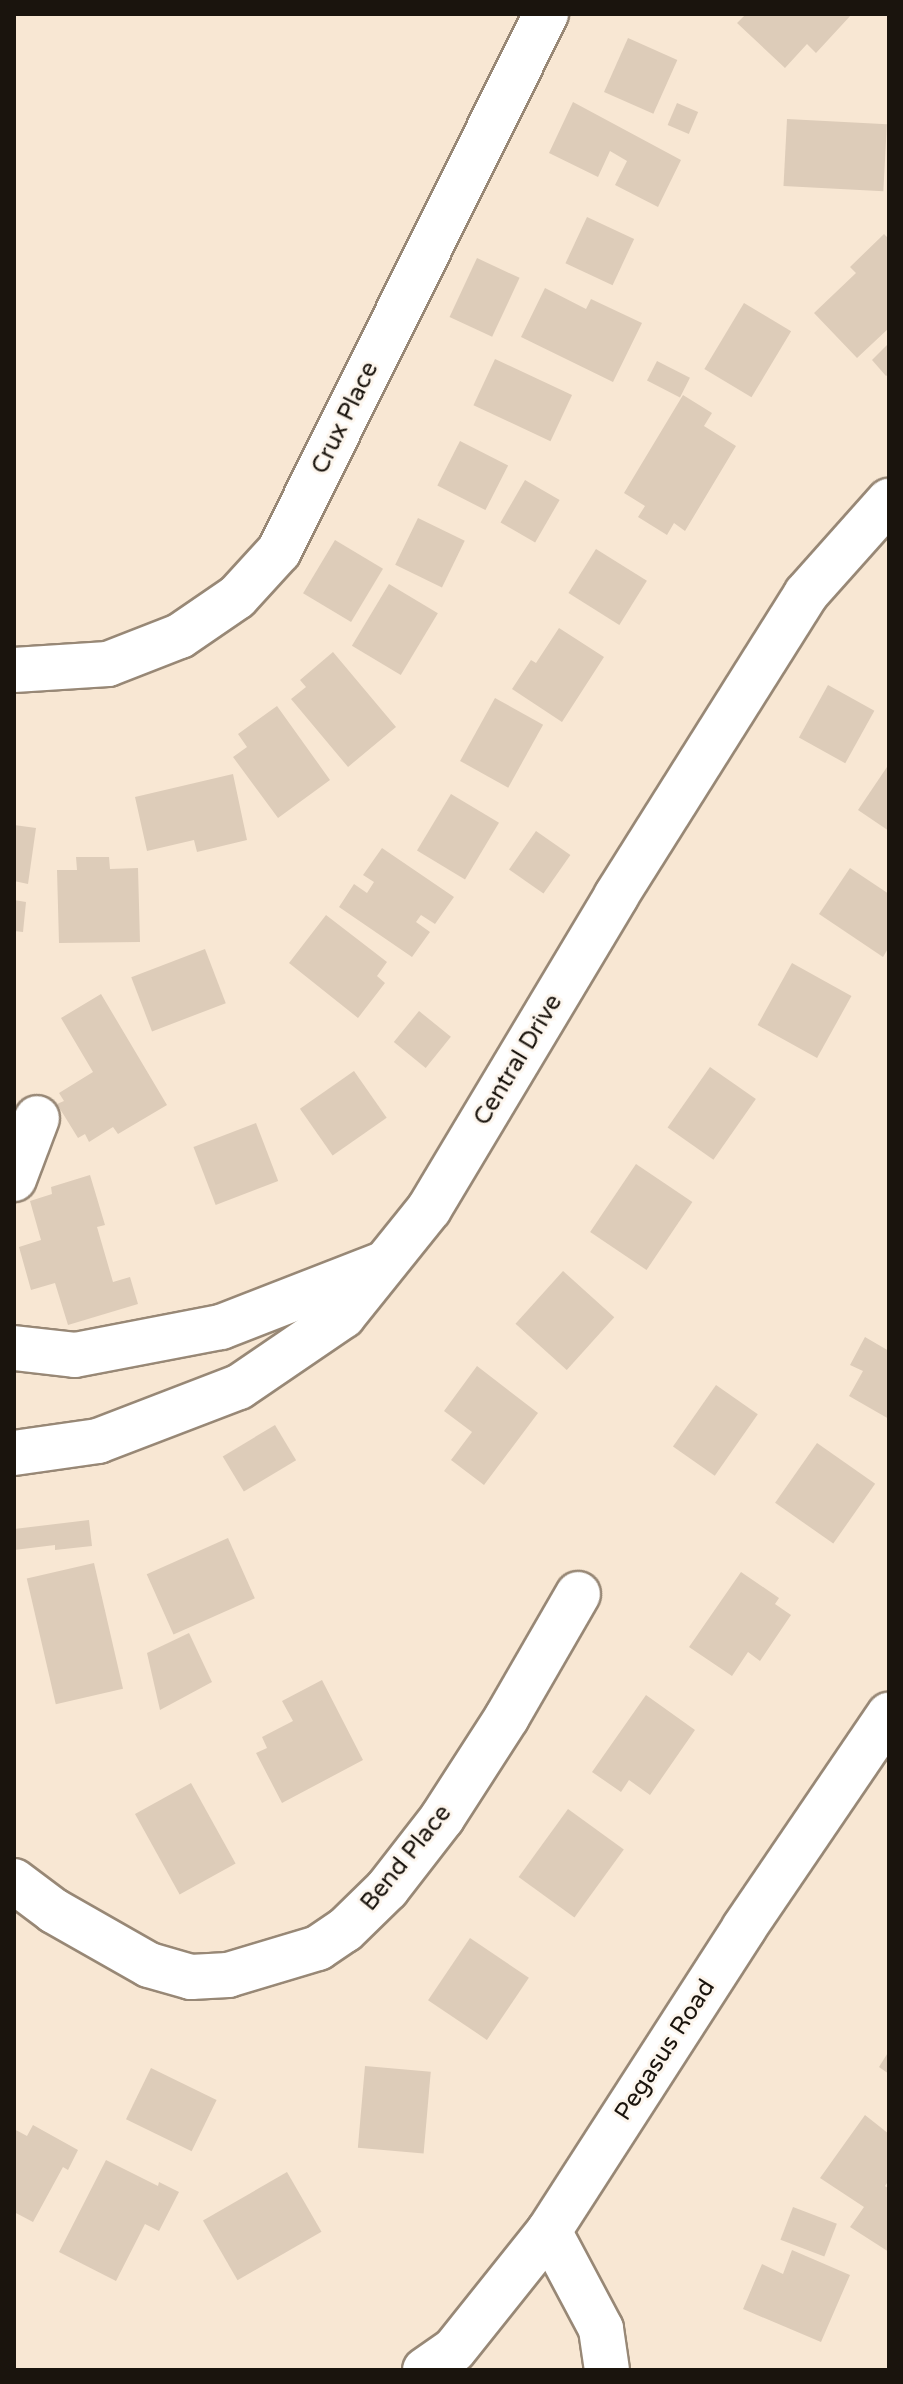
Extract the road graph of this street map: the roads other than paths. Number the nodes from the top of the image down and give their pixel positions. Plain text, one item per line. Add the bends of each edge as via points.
1 (546, 14) edge
2 (889, 501) edge
3 (14, 670) edge
4 (37, 1118) dead end
5 (14, 1179) edge
6 (385, 1263) junction
7 (14, 1348) edge
8 (14, 1453) edge
9 (578, 1594) dead end
10 (889, 1715) edge
11 (14, 1881) edge
12 (549, 2231) junction
13 (425, 2370) edge
14 (607, 2370) edge

1 - 3 street, Crux Place via 279,551 237,597 180,636 108,664
2 - 6 street, Central Drive via 806,594 616,896 429,1209
4 - 5 street
6 - 7 street via 208,1330 75,1355
6 - 8 street, Central Drive via 343,1316 239,1387 98,1441
9 - 11 street, Bend Place via 442,1818 387,1889 318,1948 228,1975 191,1977 149,1965 54,1911
10 - 12 street, Pegasus Road
12 - 13 street, Pegasus Road via 454,2350
12 - 14 street via 601,2329

